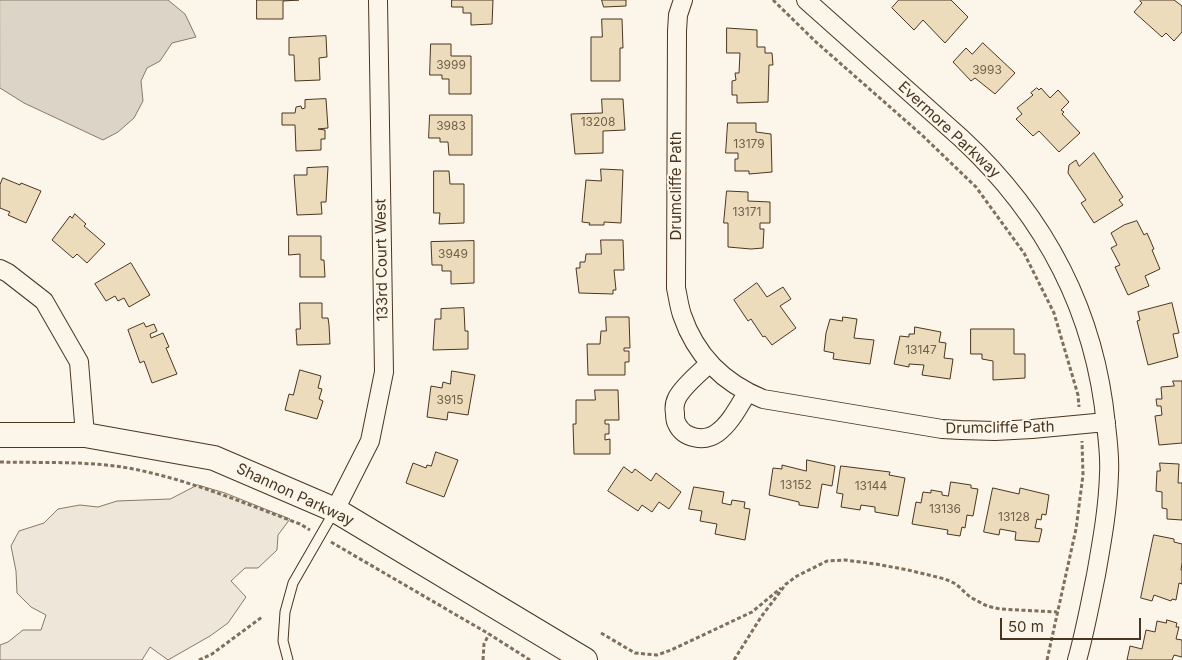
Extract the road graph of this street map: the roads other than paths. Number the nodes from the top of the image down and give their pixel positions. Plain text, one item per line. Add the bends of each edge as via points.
1 (378, 0) edge
2 (683, 0) edge
3 (806, 0) edge
4 (0, 269) edge
5 (709, 364) junction
6 (747, 393) junction
7 (1106, 422) junction
8 (0, 435) edge
9 (85, 435) junction
10 (335, 510) junction
11 (288, 660) edge
12 (585, 660) edge
13 (1077, 660) edge

1 - 10 street, 133rd Court West via 384,372 370,441
2 - 5 street, Drumcliffe Path via 676,31 676,288 688,329
3 - 7 street, Evermore Parkway via 984,160 1037,225 1079,307 1095,358
4 - 9 street via 44,301 79,362
5 - 6 street, Drumcliffe Path
5 - 6 street via 676,398 677,426 688,435 703,439 718,433
6 - 7 street, Drumcliffe Path via 763,399 942,429 995,431
7 - 13 street, Evermore Parkway via 1109,472 1105,526
8 - 9 street, Shannon Parkway
9 - 10 street, Shannon Parkway via 214,458
10 - 11 lane via 293,583 285,612 283,641
10 - 12 street, Shannon Parkway

